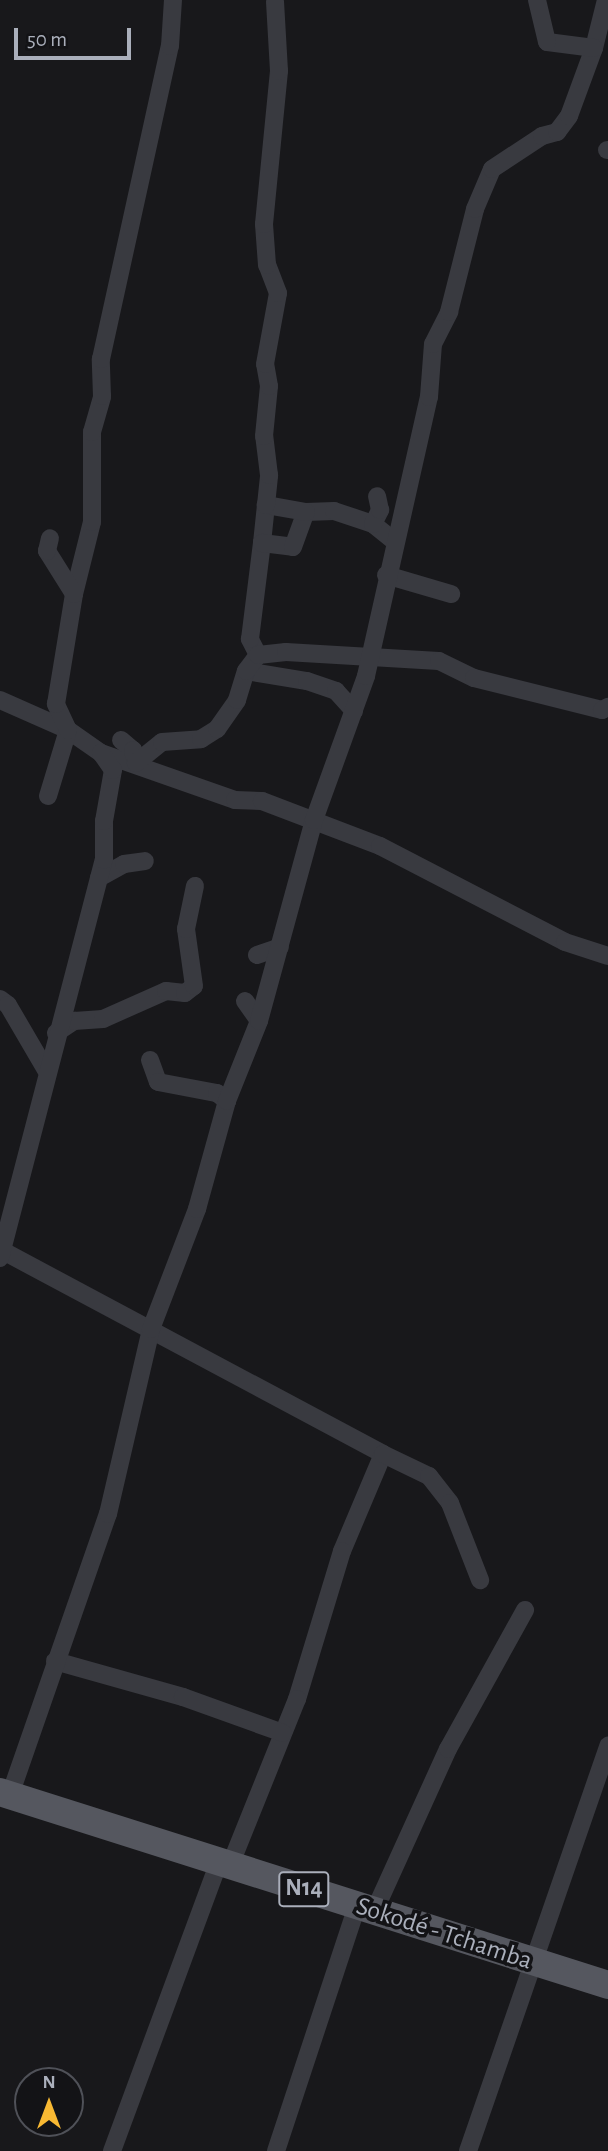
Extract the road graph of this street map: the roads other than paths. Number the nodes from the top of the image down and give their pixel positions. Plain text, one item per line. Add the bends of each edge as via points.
1 (173, 0) edge
2 (537, 0) edge
3 (548, 0) edge
4 (606, 0) edge
5 (275, 2) dead end
6 (541, 21) junction
7 (594, 48) junction
8 (377, 496) dead end
9 (266, 505) junction
10 (306, 512) junction
11 (373, 524) junction
12 (50, 538) dead end
13 (393, 540) junction
14 (262, 542) junction
15 (386, 575) junction
16 (75, 594) junction
17 (451, 594) dead end
18 (258, 655) junction
19 (370, 657) junction
20 (246, 671) junction
21 (0, 699) edge
22 (608, 707) edge
23 (354, 711) junction
24 (68, 730) junction
25 (121, 740) dead end
26 (101, 753) junction
27 (136, 763) junction
28 (48, 796) dead end
29 (314, 820) junction
30 (145, 861) dead end
31 (99, 878) junction
32 (195, 886) dead end
33 (280, 947) junction
34 (257, 955) dead end
35 (608, 956) edge
36 (0, 999) edge
37 (245, 1001) dead end
38 (259, 1021) junction
39 (56, 1033) junction
40 (150, 1060) dead end
41 (46, 1070) junction
42 (227, 1101) junction
43 (1, 1254) edge
44 (151, 1329) junction
45 (383, 1454) junction
46 (480, 1580) dead end
47 (525, 1610) dead end
48 (55, 1661) junction
49 (283, 1734) junction
50 (608, 1746) edge
51 (3, 1793) edge
52 (225, 1864) junction
53 (365, 1909) junction
54 (531, 1962) junction
55 (608, 1985) edge
56 (113, 2151) edge
57 (276, 2151) edge
58 (468, 2151) edge

1 - 16 street via 170,46 101,359 102,396 92,432 92,522
2 - 6 street
3 - 6 street
4 - 7 street
5 - 9 street via 279,71 264,224 267,265 278,293 265,364 269,386 264,436 269,475
6 - 7 street via 547,42
7 - 13 street via 569,116 557,132 542,136 492,169 475,209 449,312 433,344 429,397 404,518
8 - 11 street via 380,510
9 - 10 street
9 - 14 street
10 - 11 street via 334,511
10 - 14 street via 293,547
11 - 13 street
12 - 16 street via 47,551
13 - 15 street
14 - 18 street via 250,639
15 - 17 street
15 - 19 street
16 - 24 street via 57,704
18 - 19 street
18 - 20 street
19 - 22 street via 439,661 486,681 602,710
19 - 23 street
20 - 23 street via 336,691
20 - 27 street via 237,700 217,729 201,739 162,742
21 - 24 street
23 - 29 street
24 - 26 street
24 - 28 street
25 - 27 street via 133,750
26 - 27 street
26 - 31 street via 113,770 113,786
27 - 29 street via 235,800 262,801
29 - 33 street
29 - 35 street via 380,846 565,942
30 - 31 street via 124,864
31 - 39 street
32 - 39 street via 186,929 194,986 185,993 166,991 103,1019 74,1021
33 - 34 street
33 - 38 street
36 - 41 street
37 - 38 street
38 - 42 street
39 - 41 street
40 - 42 street via 158,1082 217,1093
41 - 43 street
42 - 44 street via 201,1198
43 - 44 street
44 - 45 street
44 - 48 street via 108,1514
45 - 46 street via 429,1476 450,1503
45 - 49 street via 342,1551
47 - 53 street
48 - 49 street via 183,1698
48 - 51 street
49 - 52 street
50 - 54 street
51 - 52 main road, Sokodé - Tchamba / N14
52 - 53 main road, Sokodé - Tchamba / N14
52 - 56 street
53 - 54 main road, Sokodé - Tchamba / N14
53 - 57 street
54 - 55 main road, Sokodé - Tchamba / N14
54 - 58 street

